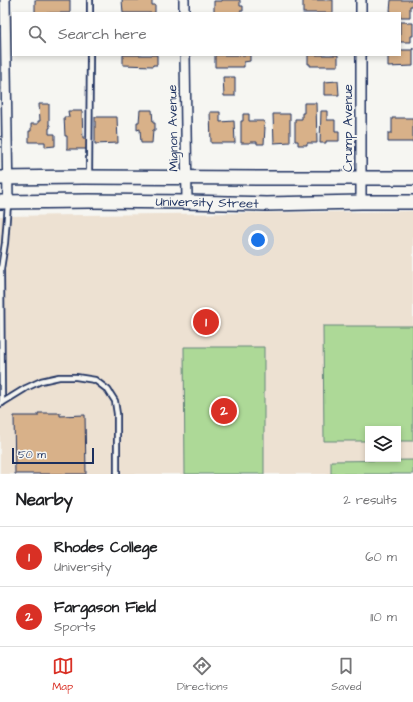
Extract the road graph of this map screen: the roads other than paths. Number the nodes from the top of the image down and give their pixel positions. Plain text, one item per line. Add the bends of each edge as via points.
1 (4, 0) edge
2 (90, 0) edge
3 (184, 0) edge
4 (361, 0) edge
5 (90, 12) edge
6 (184, 12) edge
7 (361, 12) edge
8 (90, 56) edge
9 (185, 56) edge
10 (361, 56) edge
11 (3, 74) edge
12 (89, 177) junction
13 (4, 178) edge
14 (186, 178) junction
15 (361, 178) junction
16 (413, 178) edge
17 (4, 202) edge
18 (187, 202) junction
19 (361, 202) junction
20 (413, 202) edge
21 (1, 404) edge
22 (117, 474) edge

1 - 11 street
2 - 5 lane
3 - 6 street
4 - 7 street
8 - 12 lane
9 - 14 street, Mignon Avenue
10 - 15 street, Crump Avenue
11 - 13 street
12 - 13 main road, University Street
12 - 14 main road, University Street
13 - 17 street
14 - 15 main road, University Street
14 - 18 street, Mignon Avenue
15 - 16 main road, University Street
15 - 19 street, Crump Avenue
17 - 18 main road, University Street
17 - 21 lane via 5,243 1,269
18 - 19 main road, University Street
19 - 20 main road, University Street
21 - 22 lane via 41,381 58,377 95,380 108,390 115,401

